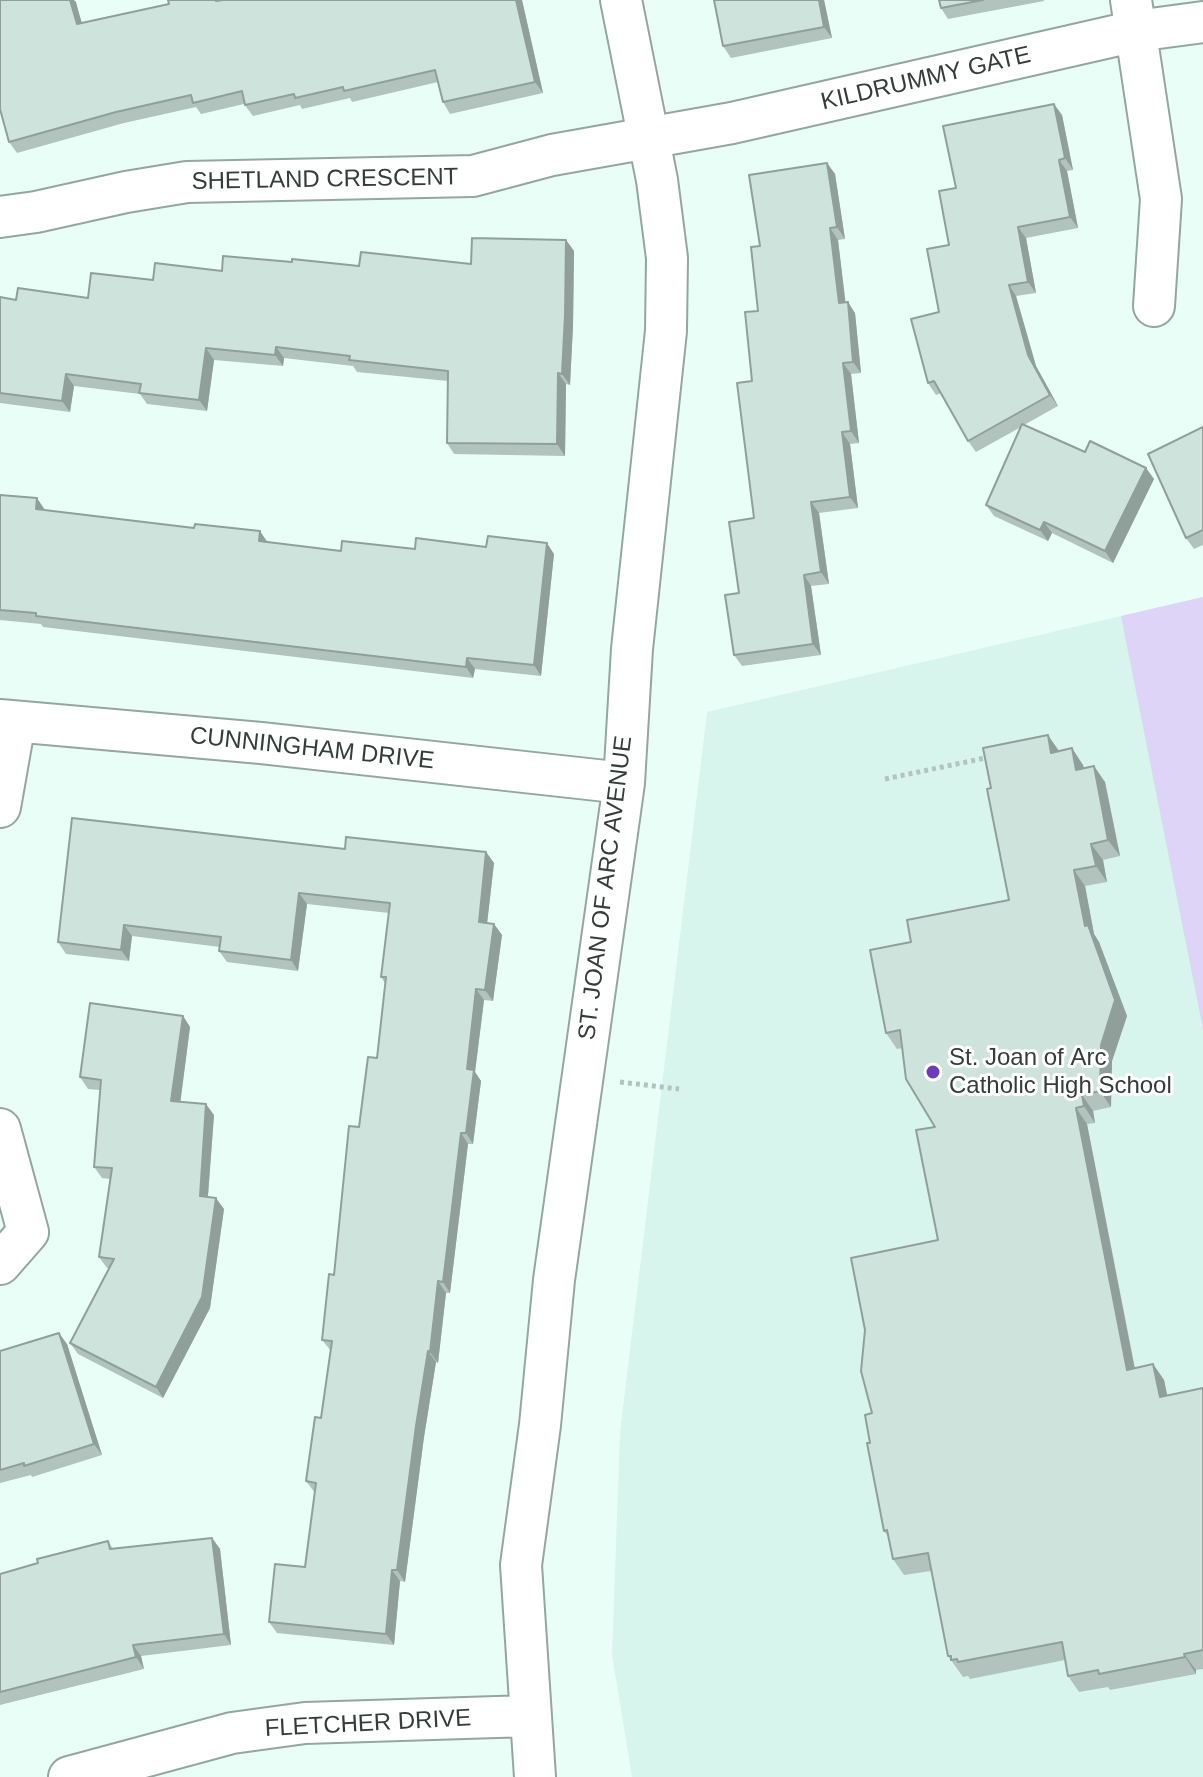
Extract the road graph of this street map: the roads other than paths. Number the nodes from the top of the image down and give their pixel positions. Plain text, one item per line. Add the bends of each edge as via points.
1 (621, 0) edge
2 (1133, 16) edge
3 (1203, 22) edge
4 (650, 139) junction
5 (0, 217) edge
6 (1154, 306) dead end
7 (8, 721) edge
8 (624, 783) junction
9 (0, 807) edge
10 (0, 1129) edge
11 (0, 1264) edge
12 (529, 1716) junction
13 (134, 1768) edge
14 (69, 1777) edge
15 (535, 1777) edge

1 - 4 street, ST. JOAN OF ARC AVENUE
2 - 3 street, KILDRUMMY GATE
2 - 4 street, KILDRUMMY GATE via 732,123
2 - 6 street via 1161,199
4 - 5 street, SHETLAND CRESCENT via 552,155 473,176 187,182
4 - 8 street, ST. JOAN OF ARC AVENUE via 667,258 666,331 632,649
7 - 8 street, CUNNINGHAM DRIVE
7 - 9 street
8 - 12 street, ST. JOAN OF ARC AVENUE via 554,1280 521,1565
10 - 11 street via 28,1232
12 - 13 street, FLETCHER DRIVE via 305,1723 232,1733
12 - 15 street, ST. JOAN OF ARC AVENUE
13 - 14 street, FLETCHER DRIVE

